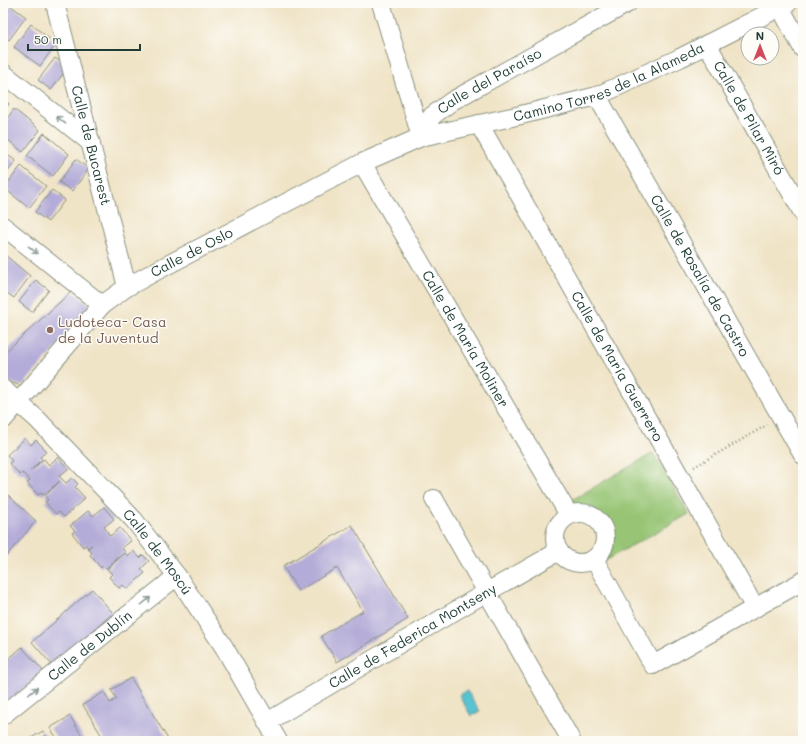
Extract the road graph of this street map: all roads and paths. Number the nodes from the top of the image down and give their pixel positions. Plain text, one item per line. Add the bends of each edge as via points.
1 (55, 3) edge
2 (381, 3) edge
3 (628, 3) edge
4 (784, 5) edge
5 (707, 44) junction
6 (803, 48) edge
7 (3, 73) edge
8 (597, 96) junction
9 (479, 124) junction
10 (421, 137) junction
11 (92, 143) junction
12 (362, 163) junction
13 (803, 213) edge
14 (3, 226) edge
15 (127, 287) junction
16 (102, 305) junction
17 (3, 389) edge
18 (18, 402) junction
19 (781, 417) junction
20 (3, 420) edge
21 (803, 455) edge
22 (679, 476) junction
23 (434, 499) dead end
24 (569, 515) junction
25 (559, 551) junction
26 (594, 559) junction
27 (177, 576) junction
28 (803, 581) edge
29 (487, 592) junction
30 (755, 608) junction
31 (3, 715) edge
32 (267, 722) junction
33 (571, 740) edge
34 (278, 741) edge

1 - 11 street, Calle de Bucarest
2 - 10 street
3 - 10 street, Calle del Paraíso via 452,101 432,116
4 - 5 street, Camino Torres de la Alameda
4 - 6 street
5 - 8 street, Camino Torres de la Alameda
5 - 13 street, Calle de Pilar Miró
11 -> 7 street
8 - 9 street, Camino Torres de la Alameda
8 - 19 street, Calle de Rosalía de Castro
9 - 10 street, Camino Torres de la Alameda
9 - 22 street, Calle de María Guerrero
10 - 12 street, Calle de Oslo
11 - 15 street, Calle de Bucarest
12 - 15 street, Calle de Oslo
12 - 24 street, Calle de María Moliner
14 -> 16 street
15 - 16 street, Calle de Oslo
16 - 18 street, Calle de Oslo
17 - 18 street, Calle de Moscú
18 - 20 street, Calle de Oslo
18 - 27 street, Calle de Moscú via 38,419 134,520
19 - 21 street, Calle de Rosalía de Castro
19 - 22 path
22 - 30 street, Calle de María Guerrero
23 - 29 street
24 - 25 street via 557,527 555,535
24 - 26 street via 577,512 586,513 594,516 602,525 606,538 600,554
25 - 26 street via 564,557 578,563
25 - 29 street, Calle de Federica Montseny
26 - 30 street via 653,665
31 -> 27 street, Calle de Dublín
27 - 32 street, Calle de Moscú via 224,647
28 - 30 street
29 - 32 street, Calle de Federica Montseny
29 - 33 street
32 - 34 street, Calle de Moscú

